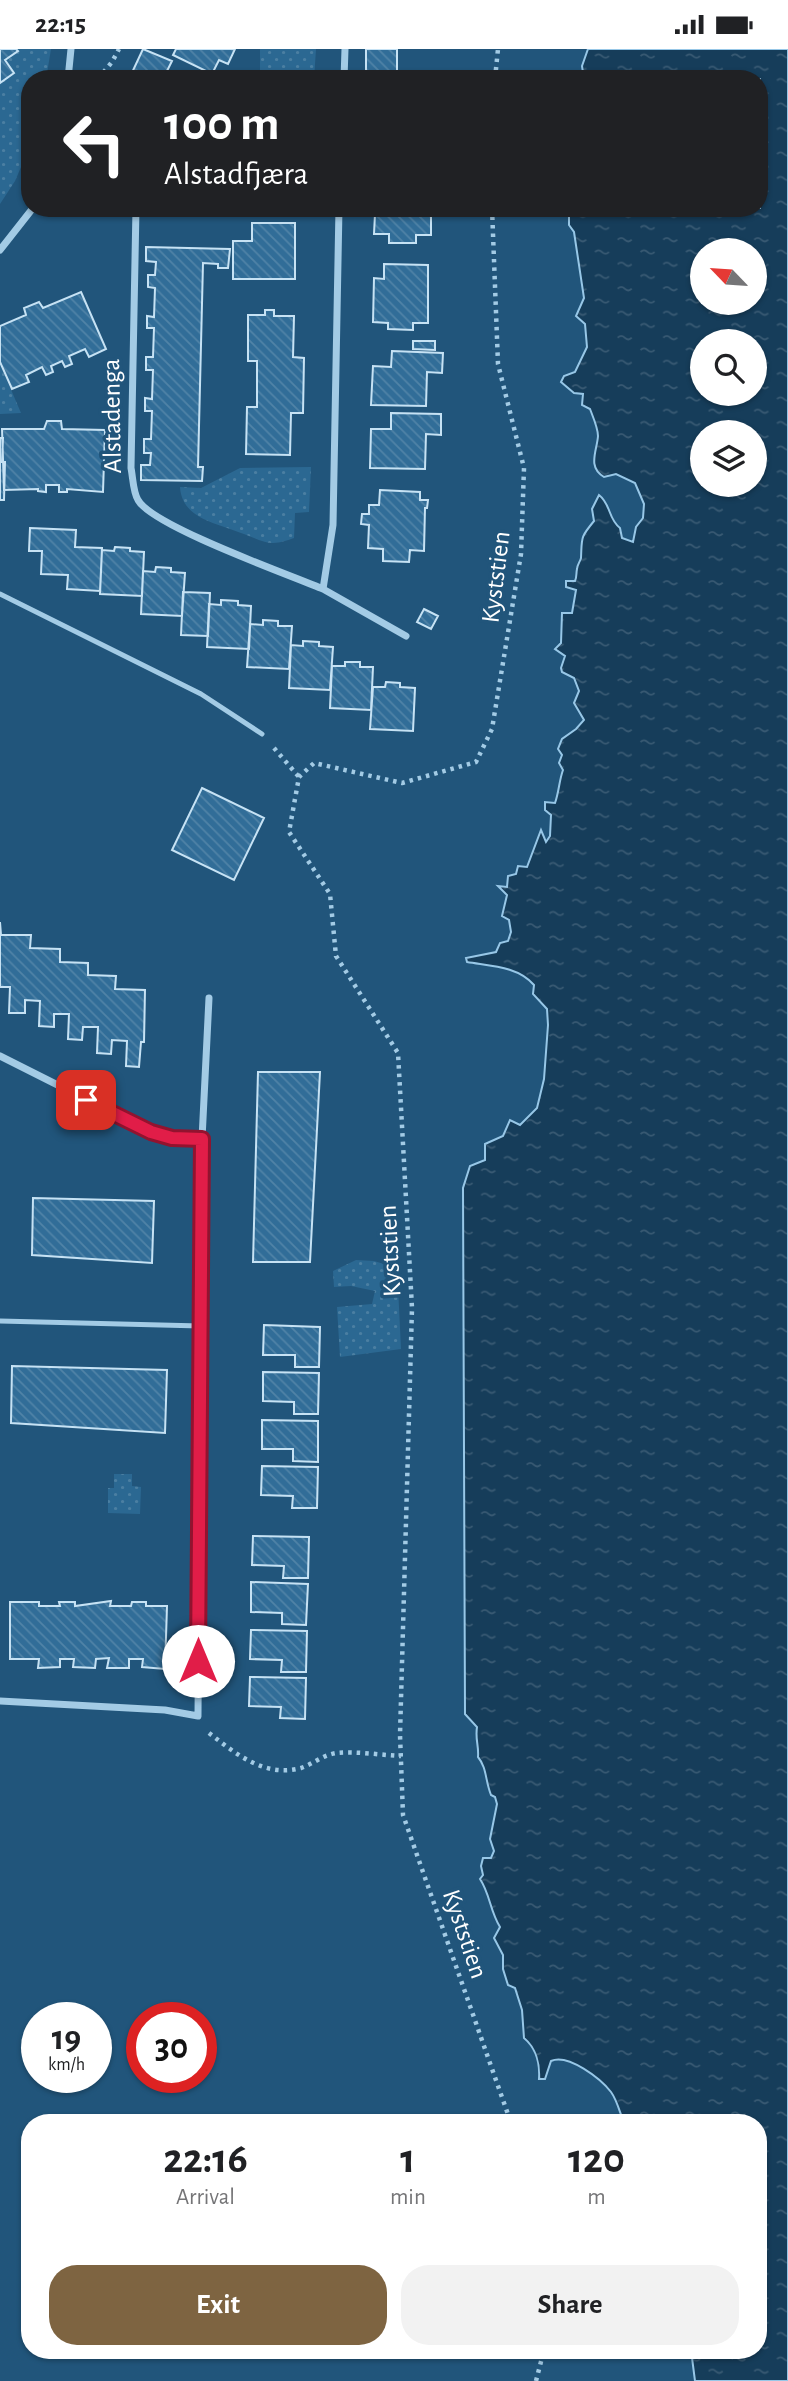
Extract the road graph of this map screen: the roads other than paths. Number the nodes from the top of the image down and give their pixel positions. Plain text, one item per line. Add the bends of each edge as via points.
1 (71, 49) edge
2 (345, 49) edge
3 (69, 70) edge
4 (344, 70) edge
5 (26, 217) edge
6 (136, 217) edge
7 (339, 217) edge
8 (0, 250) edge
9 (323, 589) junction
10 (0, 594) edge
11 (406, 636) dead end
12 (262, 734) road end
13 (209, 998) dead end
14 (0, 1056) edge
15 (202, 1139) junction
16 (0, 1321) edge
17 (201, 1326) junction
18 (0, 1701) edge

1 - 3 street
2 - 4 street
5 - 8 street
6 - 9 street, Alstadenga via 131,468 138,501 166,522 217,547
7 - 9 street via 332,525
9 - 11 street, Alstadenga
10 - 12 lane via 201,694
13 - 15 street
14 - 15 street via 151,1132
15 - 17 street
16 - 17 lane
17 - 18 street via 198,1716

